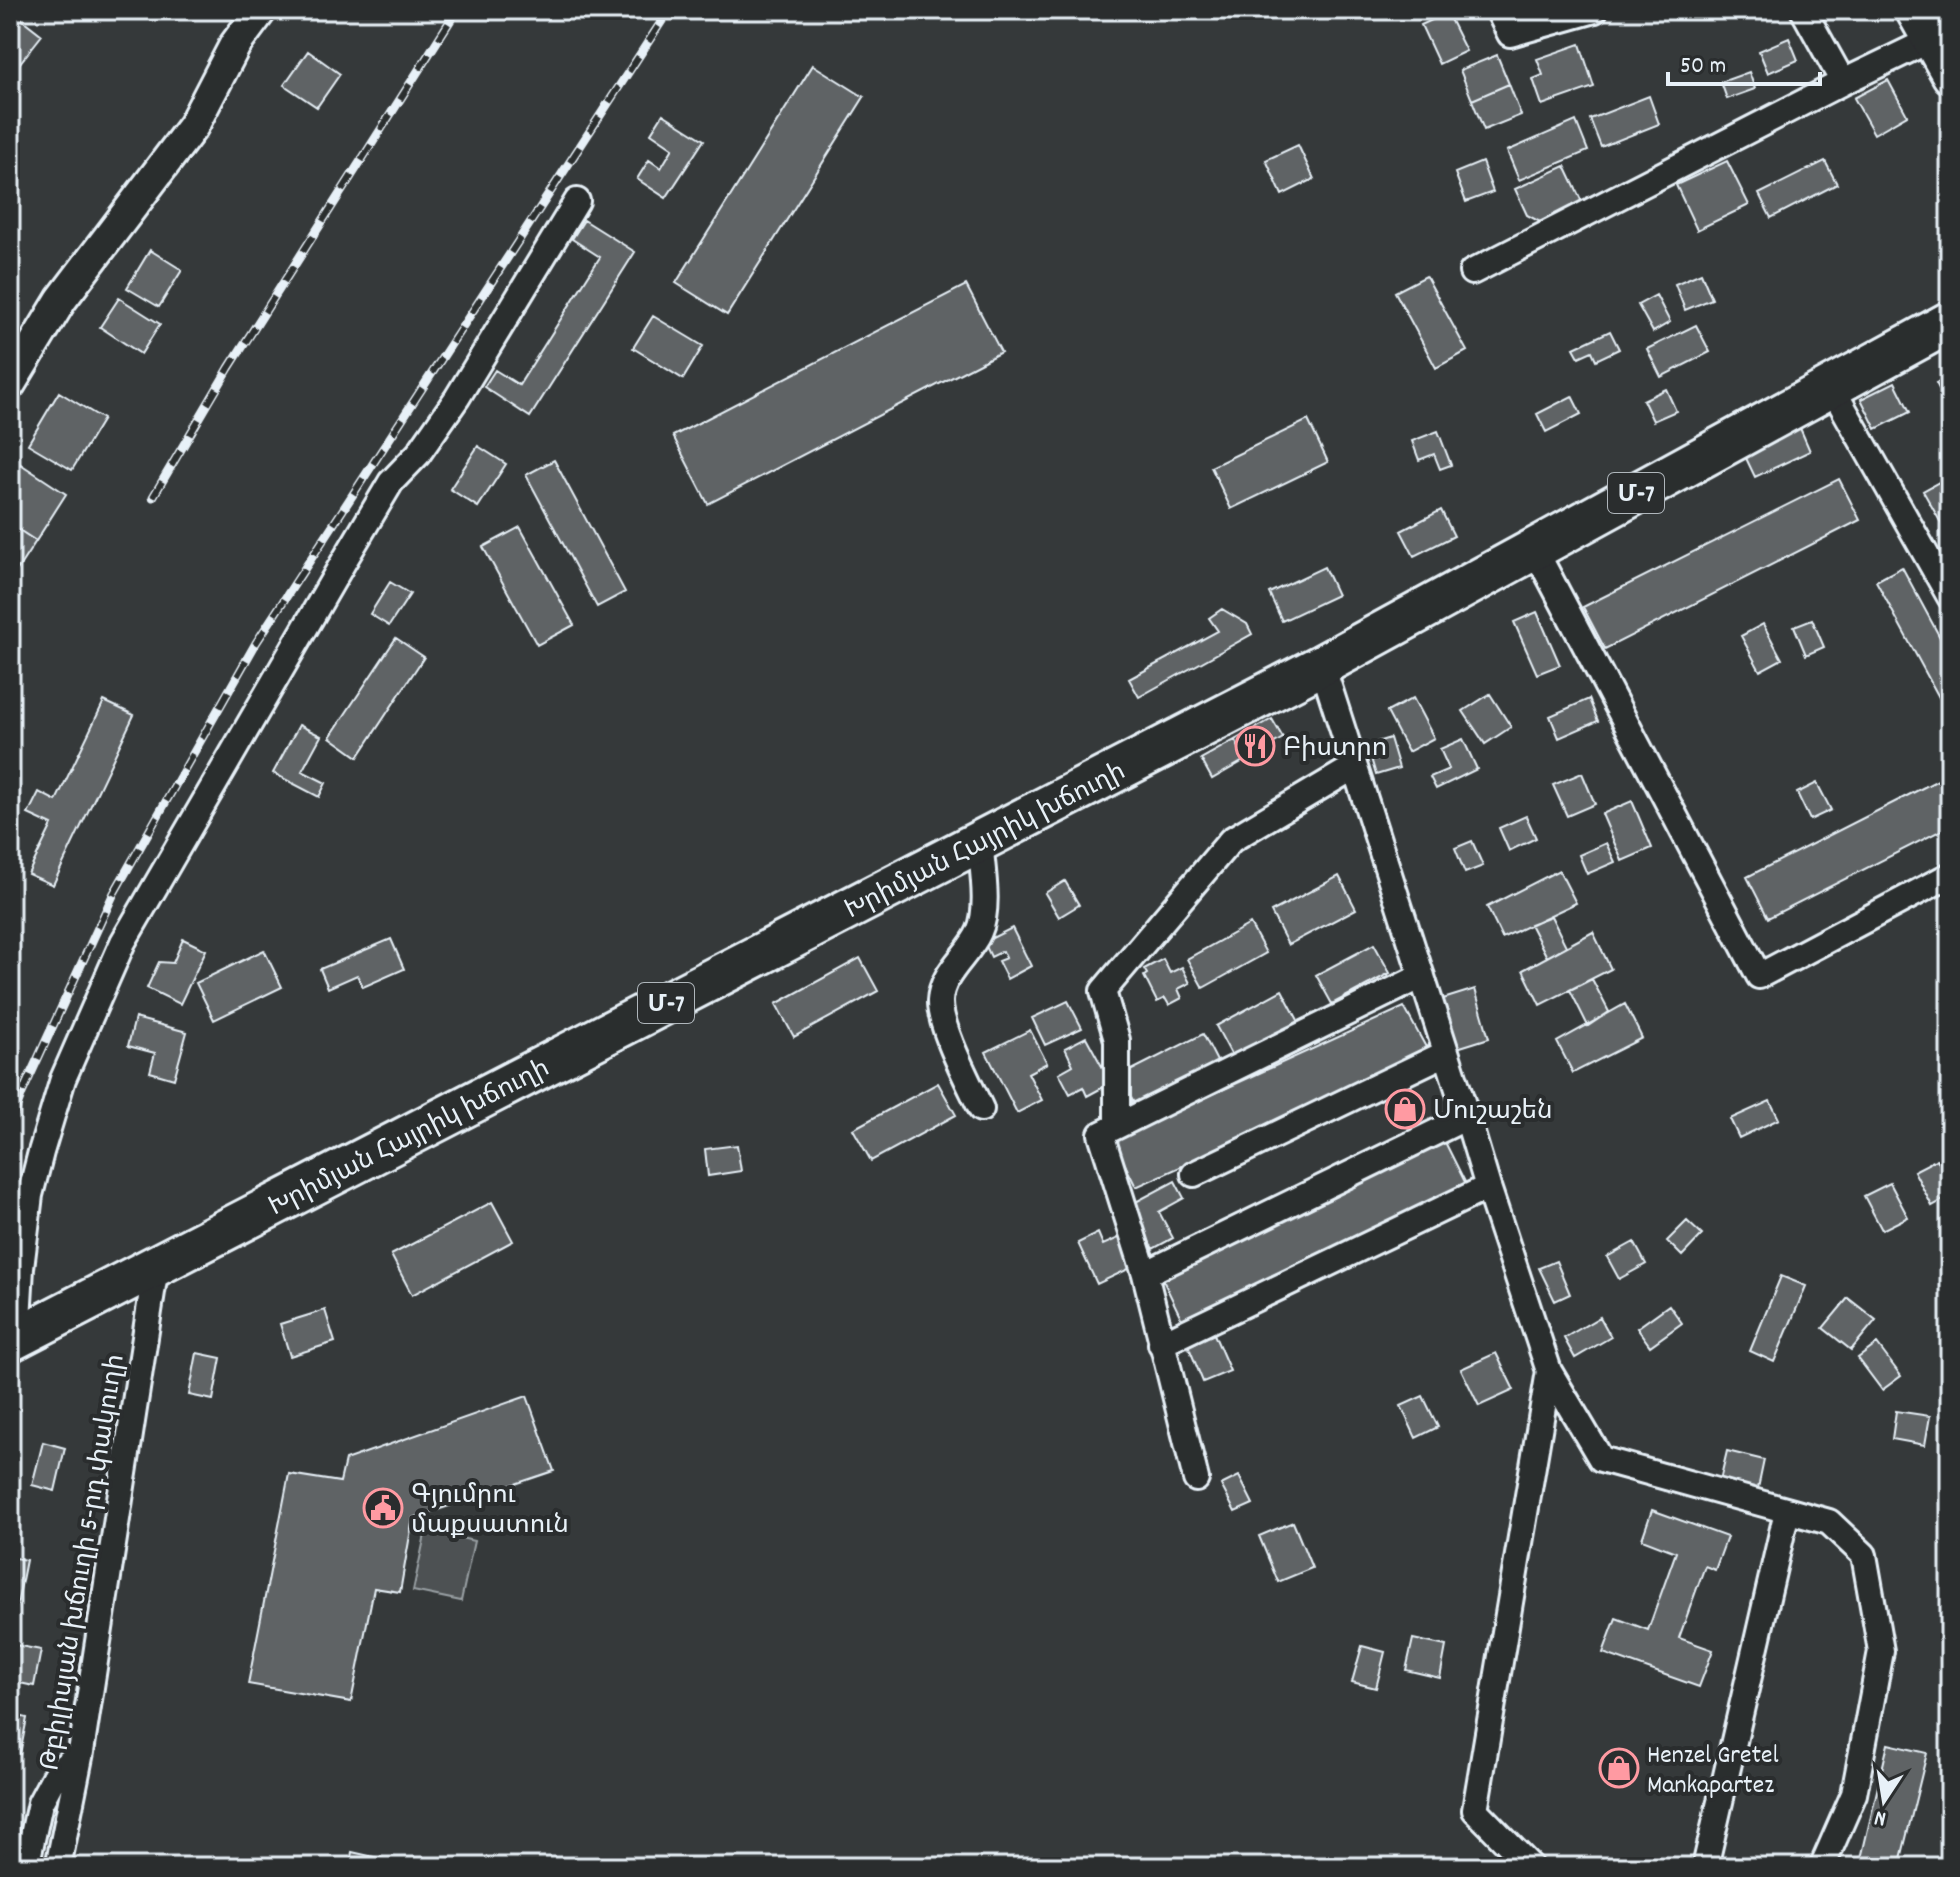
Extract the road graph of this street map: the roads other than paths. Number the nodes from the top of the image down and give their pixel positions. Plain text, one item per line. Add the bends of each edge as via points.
1 (261, 10) edge
2 (1498, 10) edge
3 (1595, 10) edge
4 (1803, 10) edge
5 (1913, 10) edge
6 (1930, 40) junction
7 (1950, 76) edge
8 (1843, 82) junction
9 (577, 201) dead end
10 (1472, 272) dead end
11 (1950, 322) edge
12 (10, 384) edge
13 (1832, 388) junction
14 (1534, 548) junction
15 (1950, 597) edge
16 (1322, 665) junction
17 (1354, 767) junction
18 (980, 841) junction
19 (1950, 875) edge
20 (1422, 976) junction
21 (1446, 1053) junction
22 (981, 1109) dead end
23 (1467, 1117) junction
24 (1117, 1125) junction
25 (1194, 1174) dead end
26 (1488, 1187) junction
27 (156, 1266) junction
28 (1145, 1274) junction
29 (14, 1339) edge
30 (1161, 1344) junction
31 (1549, 1371) junction
32 (1196, 1479) dead end
33 (1787, 1511) junction
34 (81, 1752) junction
35 (26, 1867) edge
36 (58, 1867) edge
37 (1531, 1867) edge
38 (1705, 1867) edge
39 (1822, 1867) edge

1 - 12 street via 235,45 193,126 61,300
2 - 3 street via 1510,34
4 - 8 street
5 - 6 main road
6 - 7 main road
6 - 8 street
8 - 10 street
9 - 29 street via 457,398 383,495 123,942 63,1079 41,1152 30,1195
11 - 13 highway, Խրիմյան Հայրիկ խճուղի / Մ-7
13 - 14 highway, Խրիմյան Հայրիկ խճուղի / Մ-7
13 - 15 street
14 - 16 highway, Խրիմյան Հայրիկ խճուղի / Մ-7
14 - 19 street via 1759,976
16 - 17 street
16 - 18 highway, Խրիմյան Հայրիկ խճուղի / Մ-7
17 - 20 street
17 - 24 street via 1231,840 1103,991 1117,1040
18 - 22 street via 985,910 979,932 947,978 940,1000 945,1029
18 - 27 highway, Խրիմյան Հայրիկ խճուղի / Մ-7
20 - 21 street
20 - 24 street
21 - 23 street
21 - 25 street
23 - 26 street
23 - 28 street
24 - 28 street via 1101,1134
26 - 30 street
26 - 31 street
27 - 29 highway, Խրիմյան Հայրիկ խճուղի / Մ-7
27 - 34 street, Թբիլիսյան խճուղի 5-րդ փակուղի
28 - 30 street
30 - 32 street
31 - 33 street via 1601,1459
31 - 37 street via 1475,1810
33 - 38 street
33 - 39 street via 1829,1522 1864,1555 1881,1651 1854,1794
34 - 35 street via 56,1773 40,1803
34 - 36 street, Թբիլիսյան խճուղի 5-րդ փակուղի

